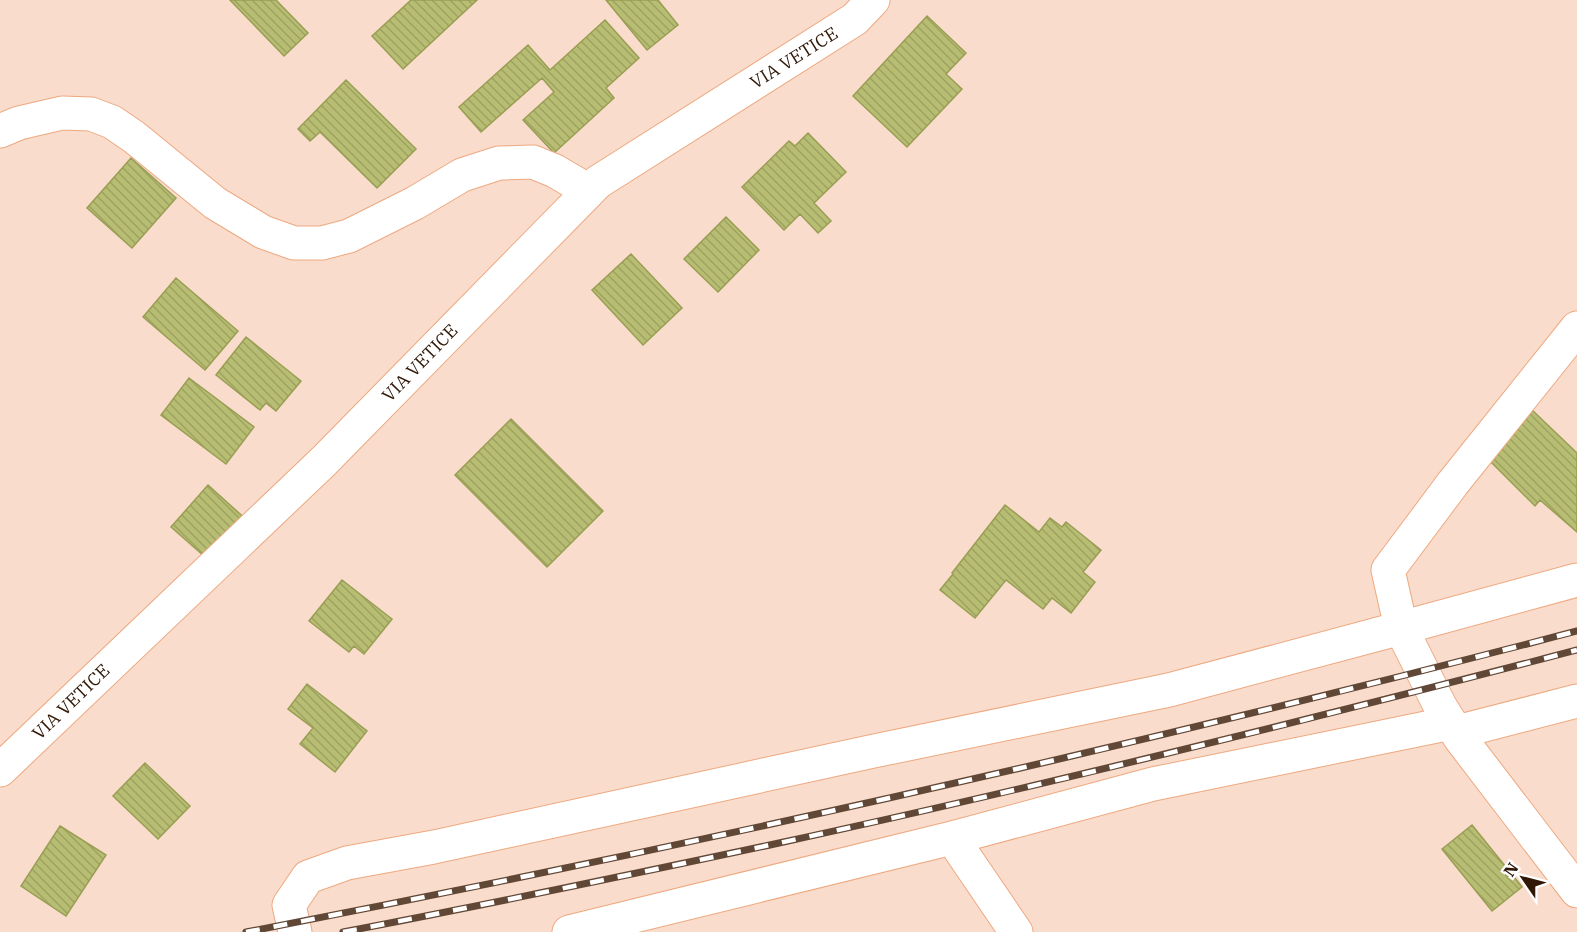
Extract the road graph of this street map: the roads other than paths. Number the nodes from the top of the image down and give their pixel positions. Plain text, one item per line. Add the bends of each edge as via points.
1 (873, 0) edge
2 (0, 130) edge
3 (589, 191) junction
4 (1577, 328) edge
5 (1577, 580) edge
6 (1401, 628) junction
7 (1577, 701) edge
8 (1454, 728) junction
9 (0, 770) edge
10 (952, 838) junction
11 (1577, 891) edge
12 (295, 932) edge
13 (569, 932) edge
14 (1016, 932) edge

1 - 3 street, VIA VETICE via 855,19
2 - 3 street via 62,113 91,114 112,122 215,203 263,232 294,243 322,243 349,236 462,175 499,163 533,162
3 - 9 street, VIA VETICE via 324,461
4 - 6 street via 1388,570
5 - 6 street
6 - 8 street
6 - 12 street via 1169,690 347,863 308,877 290,905
7 - 8 street
8 - 10 street via 1153,784
8 - 11 street
10 - 13 street
10 - 14 street

